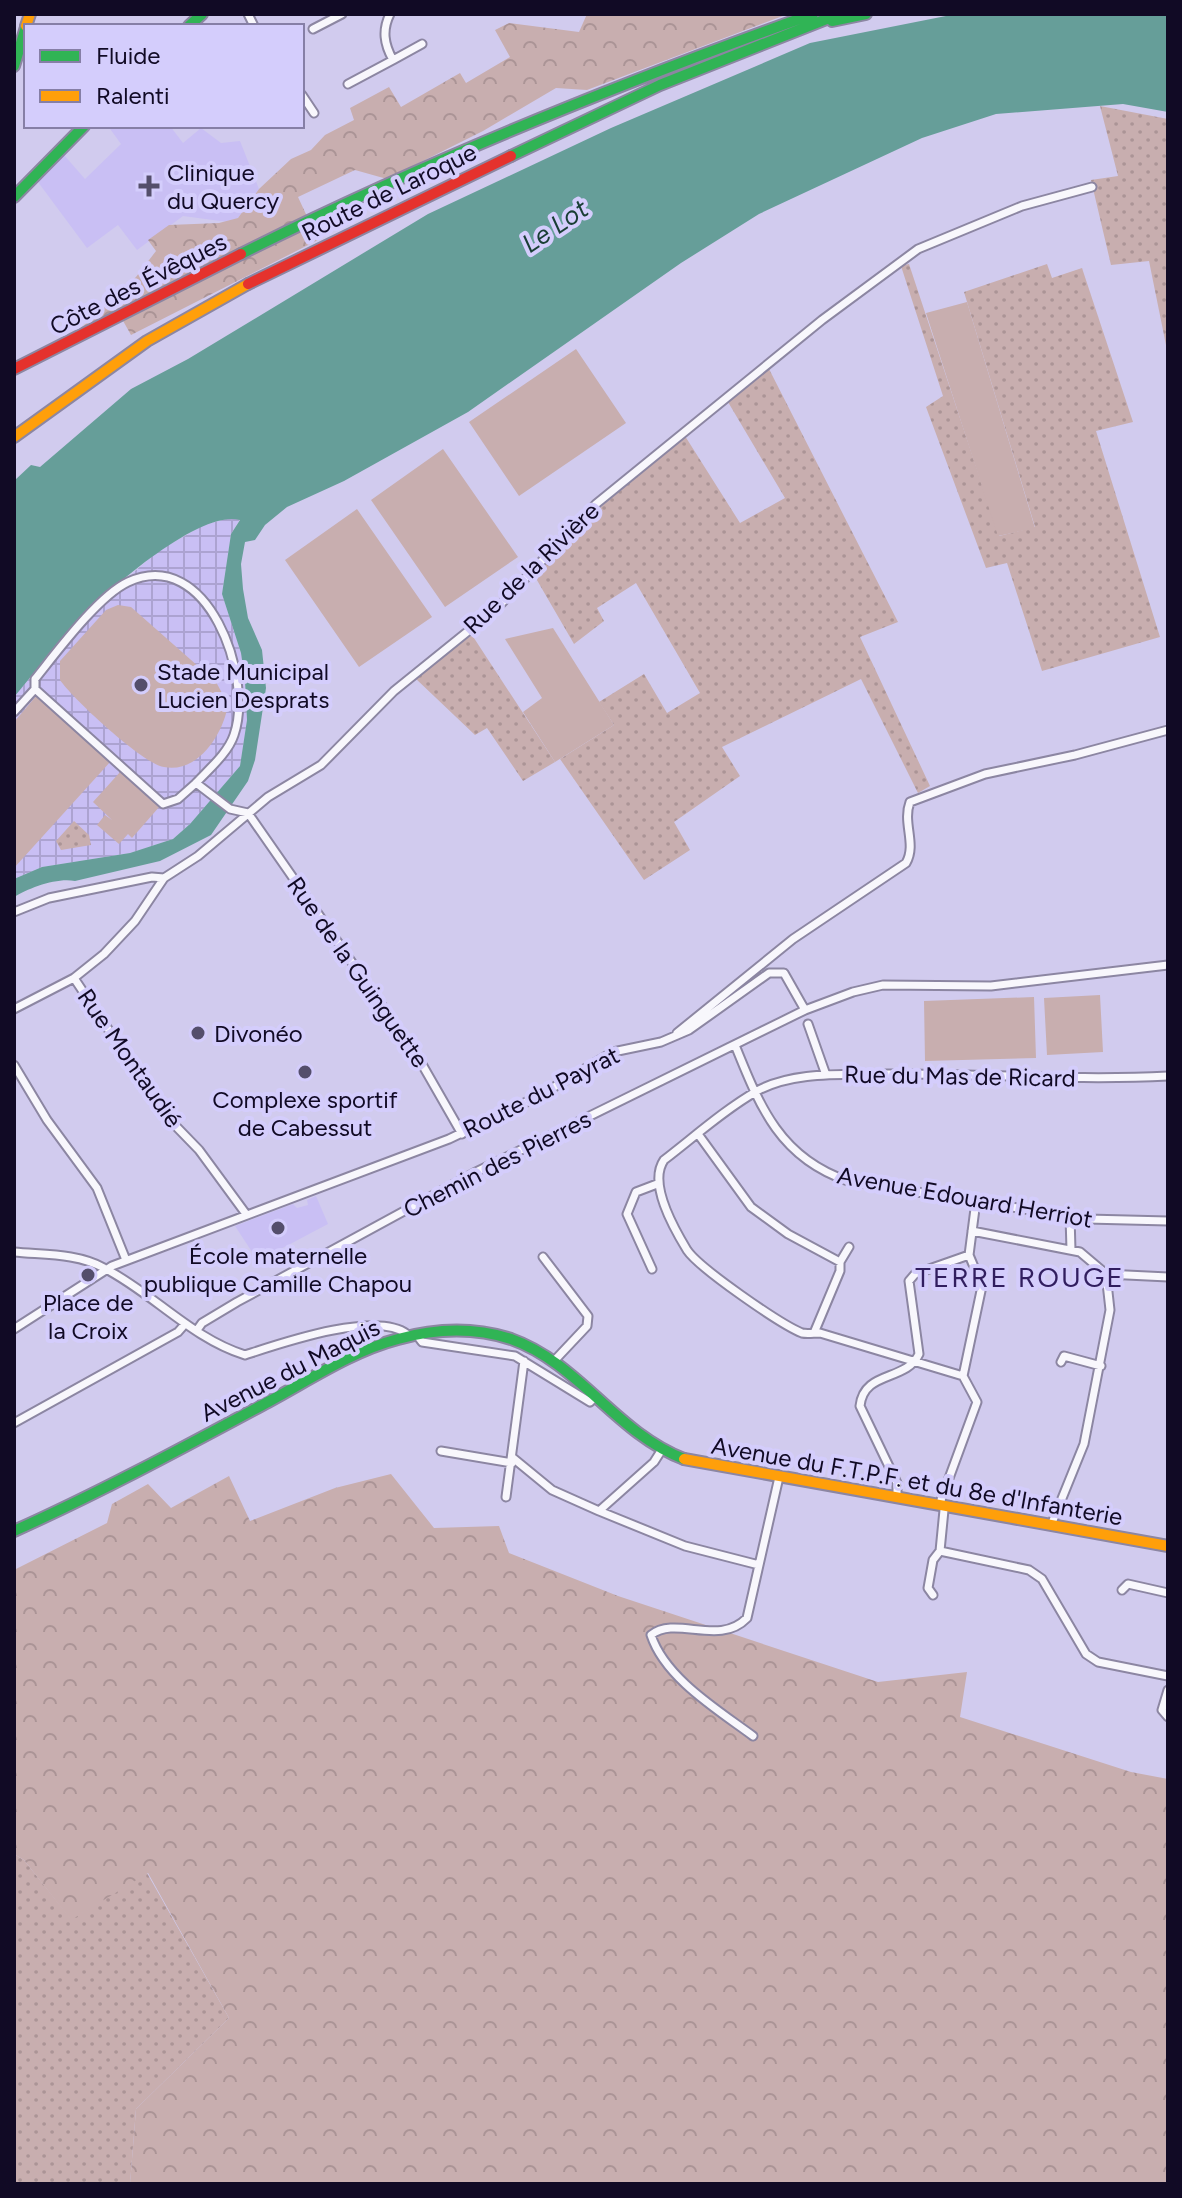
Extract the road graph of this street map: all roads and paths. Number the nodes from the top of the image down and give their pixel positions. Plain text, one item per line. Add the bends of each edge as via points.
1 (342, 14) edge
2 (390, 14) edge
3 (813, 14) edge
4 (839, 14) edge
5 (866, 14) edge
6 (805, 28) junction
7 (313, 29) dead end
8 (24, 33) edge
9 (422, 44) dead end
10 (393, 60) junction
11 (14, 66) edge
12 (348, 84) dead end
13 (304, 98) edge
14 (314, 113) dead end
15 (82, 128) edge
16 (1092, 187) dead end
17 (15, 197) edge
18 (14, 369) edge
19 (14, 437) edge
20 (35, 689) junction
21 (14, 712) edge
22 (1168, 730) edge
23 (196, 783) junction
24 (248, 813) junction
25 (164, 878) junction
26 (15, 910) edge
27 (1168, 965) edge
28 (74, 978) junction
29 (803, 1006) junction
30 (14, 1009) edge
31 (808, 1024) dead end
32 (676, 1035) junction
33 (735, 1045) junction
34 (14, 1065) edge
35 (826, 1075) junction
36 (1168, 1076) edge
37 (755, 1092) junction
38 (462, 1134) junction
39 (698, 1134) junction
40 (657, 1184) junction
41 (976, 1201) junction
42 (246, 1214) junction
43 (1070, 1216) junction
44 (1168, 1221) edge
45 (972, 1231) junction
46 (849, 1247) dead end
47 (1071, 1250) junction
48 (14, 1252) edge
49 (969, 1255) junction
50 (543, 1257) dead end
51 (126, 1260) junction
52 (840, 1262) junction
53 (107, 1269) junction
54 (652, 1269) dead end
55 (1106, 1274) junction
56 (1168, 1277) edge
57 (185, 1324) junction
58 (14, 1329) edge
59 (197, 1330) junction
60 (411, 1333) junction
61 (814, 1333) junction
62 (524, 1361) junction
63 (554, 1361) junction
64 (915, 1362) junction
65 (1061, 1362) dead end
66 (1101, 1366) junction
67 (963, 1376) junction
68 (594, 1398) junction
69 (14, 1423) edge
70 (441, 1451) dead end
71 (661, 1451) junction
72 (513, 1460) junction
73 (779, 1477) junction
74 (897, 1496) junction
75 (506, 1497) dead end
76 (943, 1505) junction
77 (599, 1511) junction
78 (1052, 1523) junction
79 (14, 1531) edge
80 (1168, 1546) edge
81 (940, 1551) junction
82 (759, 1565) junction
83 (1122, 1590) dead end
84 (1168, 1593) edge
85 (933, 1595) dead end
86 (1168, 1676) edge
87 (1168, 1690) edge
88 (1168, 1717) edge
89 (753, 1736) dead end

1 - 7 street
2 - 10 street via 384,25 385,47
3 - 18 main road, Côte des Évêques via 640,76 364,194
4 - 6 main road, Route de Laroque
5 - 6 main road, Route de Laroque
6 - 19 main road, Route de Laroque via 660,85 205,306
8 - 11 main road
9 - 10 street
10 - 12 street
13 - 14 street
15 - 17 main road
16 - 24 street, Rue de la Rivière via 1022,206 918,249 833,312 596,504 498,607 394,691 321,765
20 - 21 street
20 - 23 street via 163,804
20 - 23 street via 35,679 71,635 120,588 145,578 177,578 215,613 239,707 234,736
22 - 32 street via 985,774 910,802 905,815 911,851 906,863 793,939
23 - 24 street via 230,809
24 - 25 street, Rue de la Rivière
24 - 38 street, Rue de la Guinguette via 419,1059
25 - 26 street via 49,898
25 - 28 street, Rue de la Rivière via 135,921
27 - 29 street via 991,986 883,985
28 - 30 street, Rue de la Rivière
28 - 42 street, Rue Montaudié via 166,1116 199,1150
29 - 32 street, Route du Payrat via 784,973 769,973
29 - 33 street, Chemin des Pierres
31 - 35 street
32 - 38 street, Route du Payrat via 613,1052
33 - 37 street, Avenue Edouard Herriot
33 - 59 street, Chemin des Pierres via 474,1173 237,1302
34 - 51 street via 97,1188
35 - 36 street, Rue du Mas de Ricard
35 - 37 street, Rue du Mas de Ricard
37 - 39 street, Rue du Mas de Ricard
37 - 41 street, Avenue Edouard Herriot via 779,1134 801,1158 825,1173
38 - 42 street, Route du Payrat
39 - 40 street, Rue du Mas de Ricard via 664,1160 656,1171
39 - 52 street via 751,1207
40 - 54 street via 636,1192 627,1214
40 - 61 street via 688,1252 747,1299 804,1334
41 - 43 street, Avenue Edouard Herriot
41 - 45 street
42 - 51 street, Route du Payrat
43 - 44 street, Avenue Edouard Herriot
43 - 47 street
45 - 47 street
45 - 49 street
46 - 52 street
47 - 55 street
48 - 53 street via 79,1259
49 - 64 street via 915,1274 909,1281 919,1354
49 - 67 street via 982,1286
50 - 63 street via 588,1316 587,1326
51 - 53 street
52 - 61 street
53 - 57 street
53 - 58 street
55 - 56 street
55 - 66 street via 1110,1310
57 - 59 street
57 - 69 street
59 - 60 street via 245,1355 352,1327
60 - 62 street via 422,1342
60 - 63 main road, Avenue du Maquis via 438,1328 486,1332
60 - 79 main road, Avenue du Maquis via 336,1364 87,1498
61 - 64 street
62 - 68 street via 590,1402
62 - 72 street
63 - 68 main road, Avenue du Maquis
64 - 67 street
64 - 74 street via 869,1383 861,1394 860,1406 897,1483
65 - 66 street via 1064,1356
66 - 78 street via 1084,1444
67 - 76 street via 977,1402
68 - 71 main road, Avenue du Maquis
70 - 72 street
71 - 73 main road, Avenue du F.T.P.F. et du 8e d'Infanterie via 697,1464
71 - 77 street
72 - 75 street
72 - 77 street via 552,1490
73 - 74 main road, Avenue du F.T.P.F. et du 8e d'Infanterie
73 - 82 street
74 - 76 main road, Avenue du F.T.P.F. et du 8e d'Infanterie
76 - 78 main road, Avenue du F.T.P.F. et du 8e d'Infanterie
76 - 81 street
77 - 82 street via 685,1546
78 - 80 main road, Avenue du F.T.P.F. et du 8e d'Infanterie
81 - 85 street via 928,1588
81 - 86 street via 1029,1570 1042,1579 1086,1654 1098,1662
82 - 89 street via 747,1618 739,1625 709,1632 669,1628 651,1635 655,1648 683,1681
83 - 84 street via 1128,1584
87 - 88 street via 1162,1710

